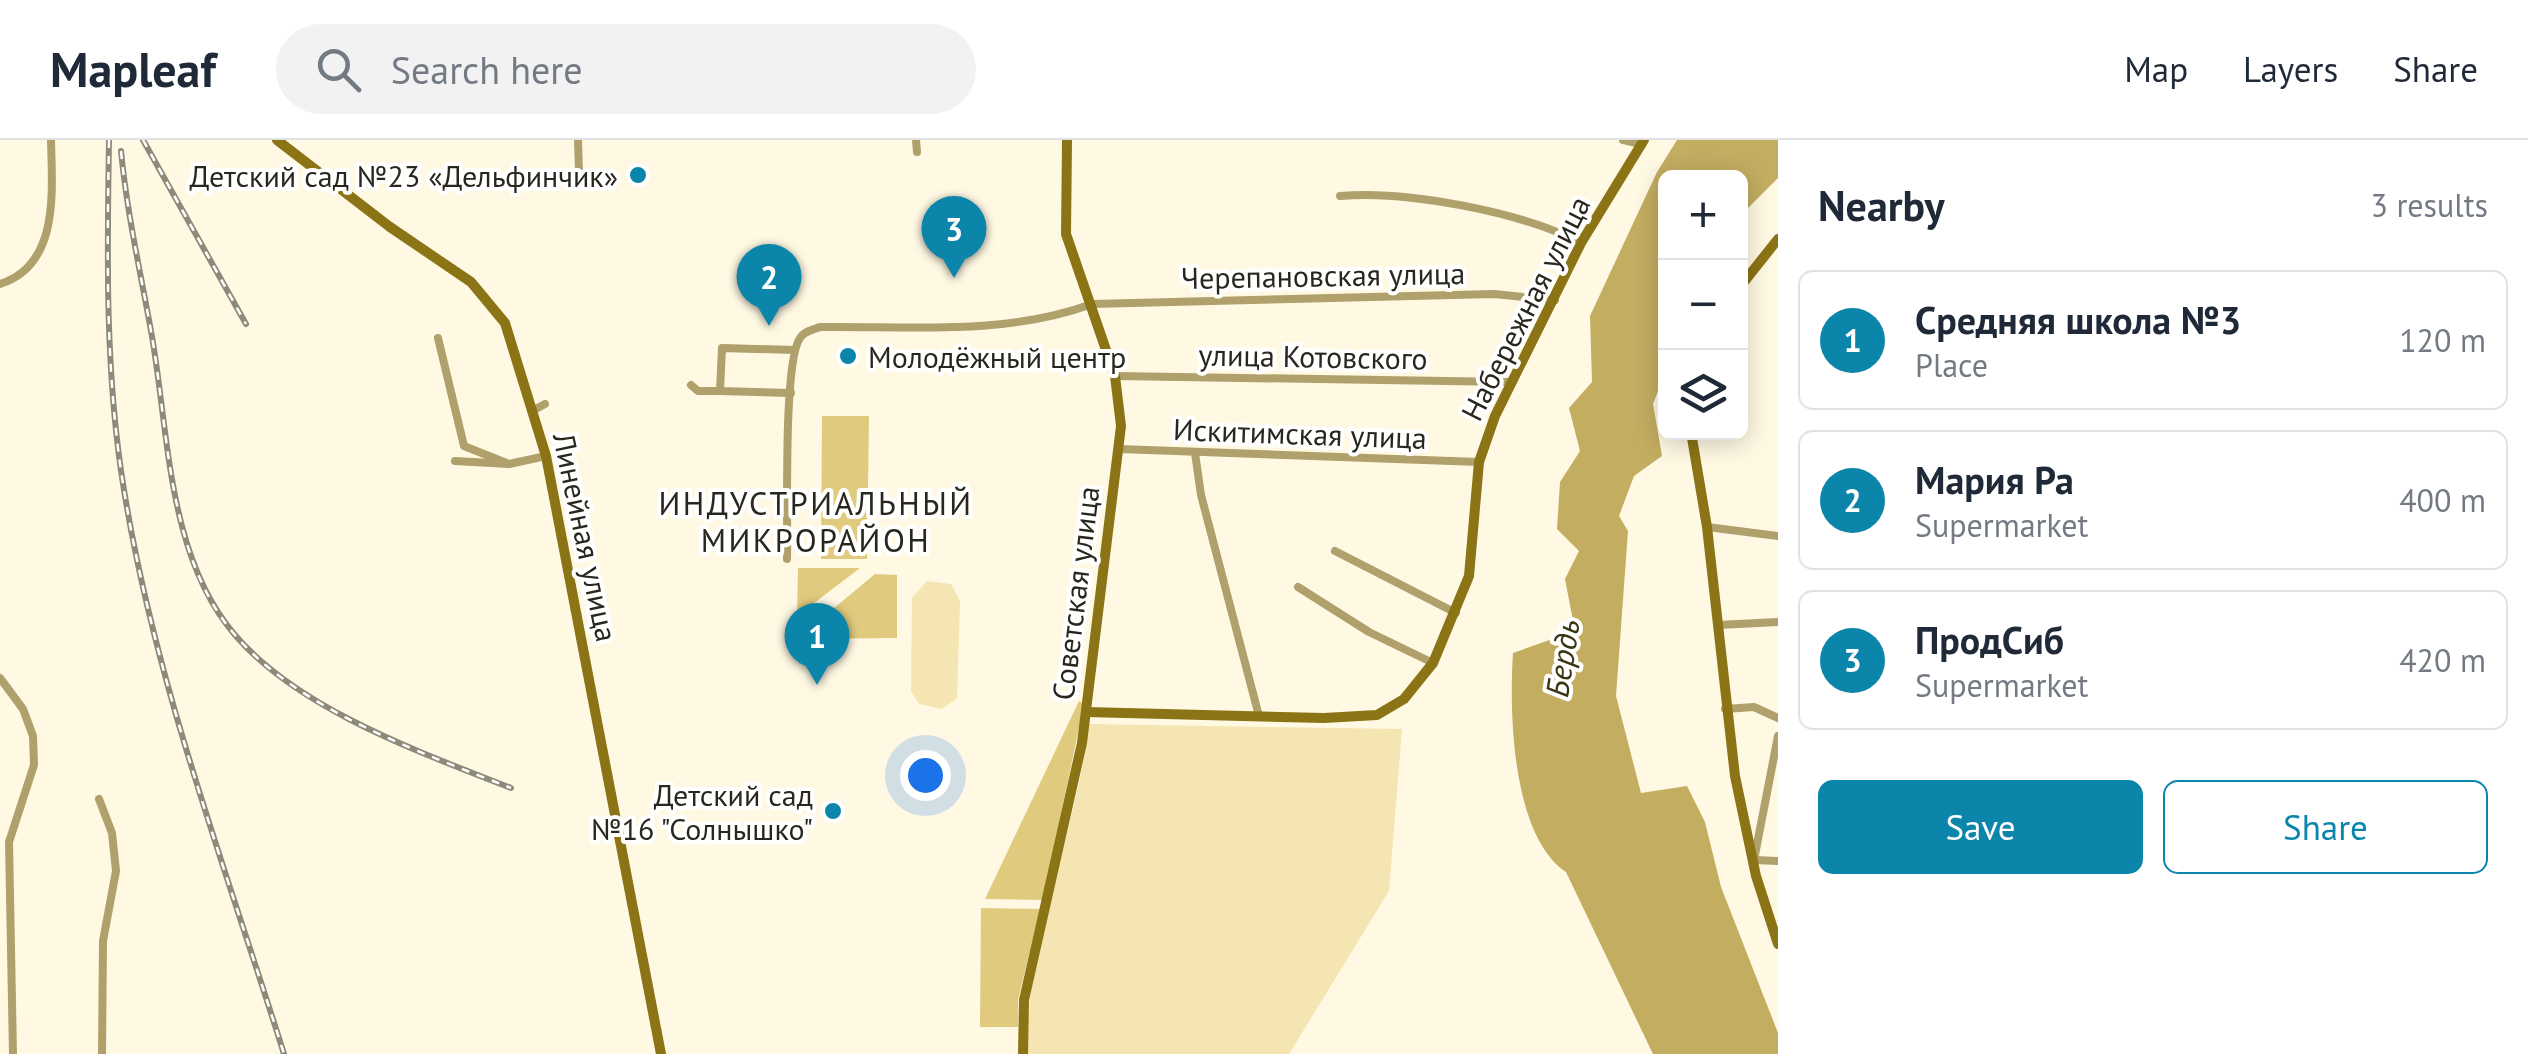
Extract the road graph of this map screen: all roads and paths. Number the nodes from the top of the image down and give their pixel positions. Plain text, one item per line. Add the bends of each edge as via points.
1 (51, 140) edge
2 (277, 140) edge
3 (578, 140) edge
4 (916, 140) edge
5 (1067, 140) edge
6 (1623, 140) edge
7 (1642, 142) edge
8 (917, 152) dead end
9 (579, 172) dead end
10 (1340, 196) dead end
11 (1778, 239) edge
12 (1580, 243) junction
13 (1748, 277) edge
14 (0, 284) edge
15 (1554, 300) junction
16 (1092, 304) junction
17 (438, 338) dead end
18 (794, 350) junction
19 (1116, 376) junction
20 (1510, 382) junction
21 (690, 384) dead end
22 (720, 390) junction
23 (791, 393) junction
24 (545, 404) dead end
25 (532, 410) junction
26 (1691, 440) edge
27 (1120, 449) junction
28 (1195, 453) junction
29 (546, 456) junction
30 (456, 461) dead end
31 (1479, 462) junction
32 (509, 464) junction
33 (1707, 527) junction
34 (1778, 536) edge
35 (1334, 551) dead end
36 (787, 559) dead end
37 (1298, 587) dead end
38 (1456, 614) junction
39 (1778, 622) edge
40 (1718, 625) junction
41 (1432, 662) junction
42 (0, 678) edge
43 (1726, 709) junction
44 (1086, 712) junction
45 (1259, 716) junction
46 (1778, 718) edge
47 (1778, 736) edge
48 (99, 799) dead end
49 (5, 842) edge
50 (1754, 860) junction
51 (1778, 861) edge
52 (1778, 944) edge
53 (12, 1054) edge
54 (102, 1054) edge
55 (661, 1054) edge
56 (1023, 1054) edge

1 - 14 street via 52,201 44,243 15,279
2 - 25 main road, Линейная улица via 492,302 511,338
3 - 9 street
4 - 8 street
5 - 16 main road, Советская улица via 1066,234
6 - 7 street
7 - 12 main road, Набережная улица
10 - 12 street via 1371,193 1504,214
11 - 13 main road
12 - 15 main road, Набережная улица
15 - 16 street, Черепановская улица via 1494,294
15 - 20 main road, Набережная улица
16 - 18 street, Черепановская улица via 984,328 820,326 804,333
16 - 19 main road, Советская улица
17 - 32 street via 464,446
18 - 22 street via 722,348
18 - 23 street
19 - 20 street, улица Котовского
19 - 27 main road, Советская улица
20 - 31 main road, Набережная улица
21 - 22 street via 698,391
22 - 23 street
23 - 36 street
24 - 25 street
25 - 29 main road, Линейная улица
26 - 33 main road
27 - 28 street, Искитимская улица
27 - 44 main road, Советская улица
28 - 31 street, Искитимская улица
28 - 45 street
29 - 32 street
29 - 55 main road, Линейная улица
30 - 32 street
31 - 38 main road, Набережная улица via 1474,550
33 - 34 street
33 - 40 main road
35 - 38 street
37 - 41 street
38 - 41 main road, Набережная улица
39 - 40 street
40 - 43 main road
41 - 45 main road, Набережная улица via 1404,699 1378,716
42 - 49 street via 23,709 34,765
43 - 46 street via 1754,708
43 - 50 main road
44 - 45 main road, Набережная улица
44 - 56 main road, Советская улица via 1024,1000
47 - 50 street
48 - 54 street via 116,871 103,941
49 - 53 street
50 - 51 street
50 - 52 main road

